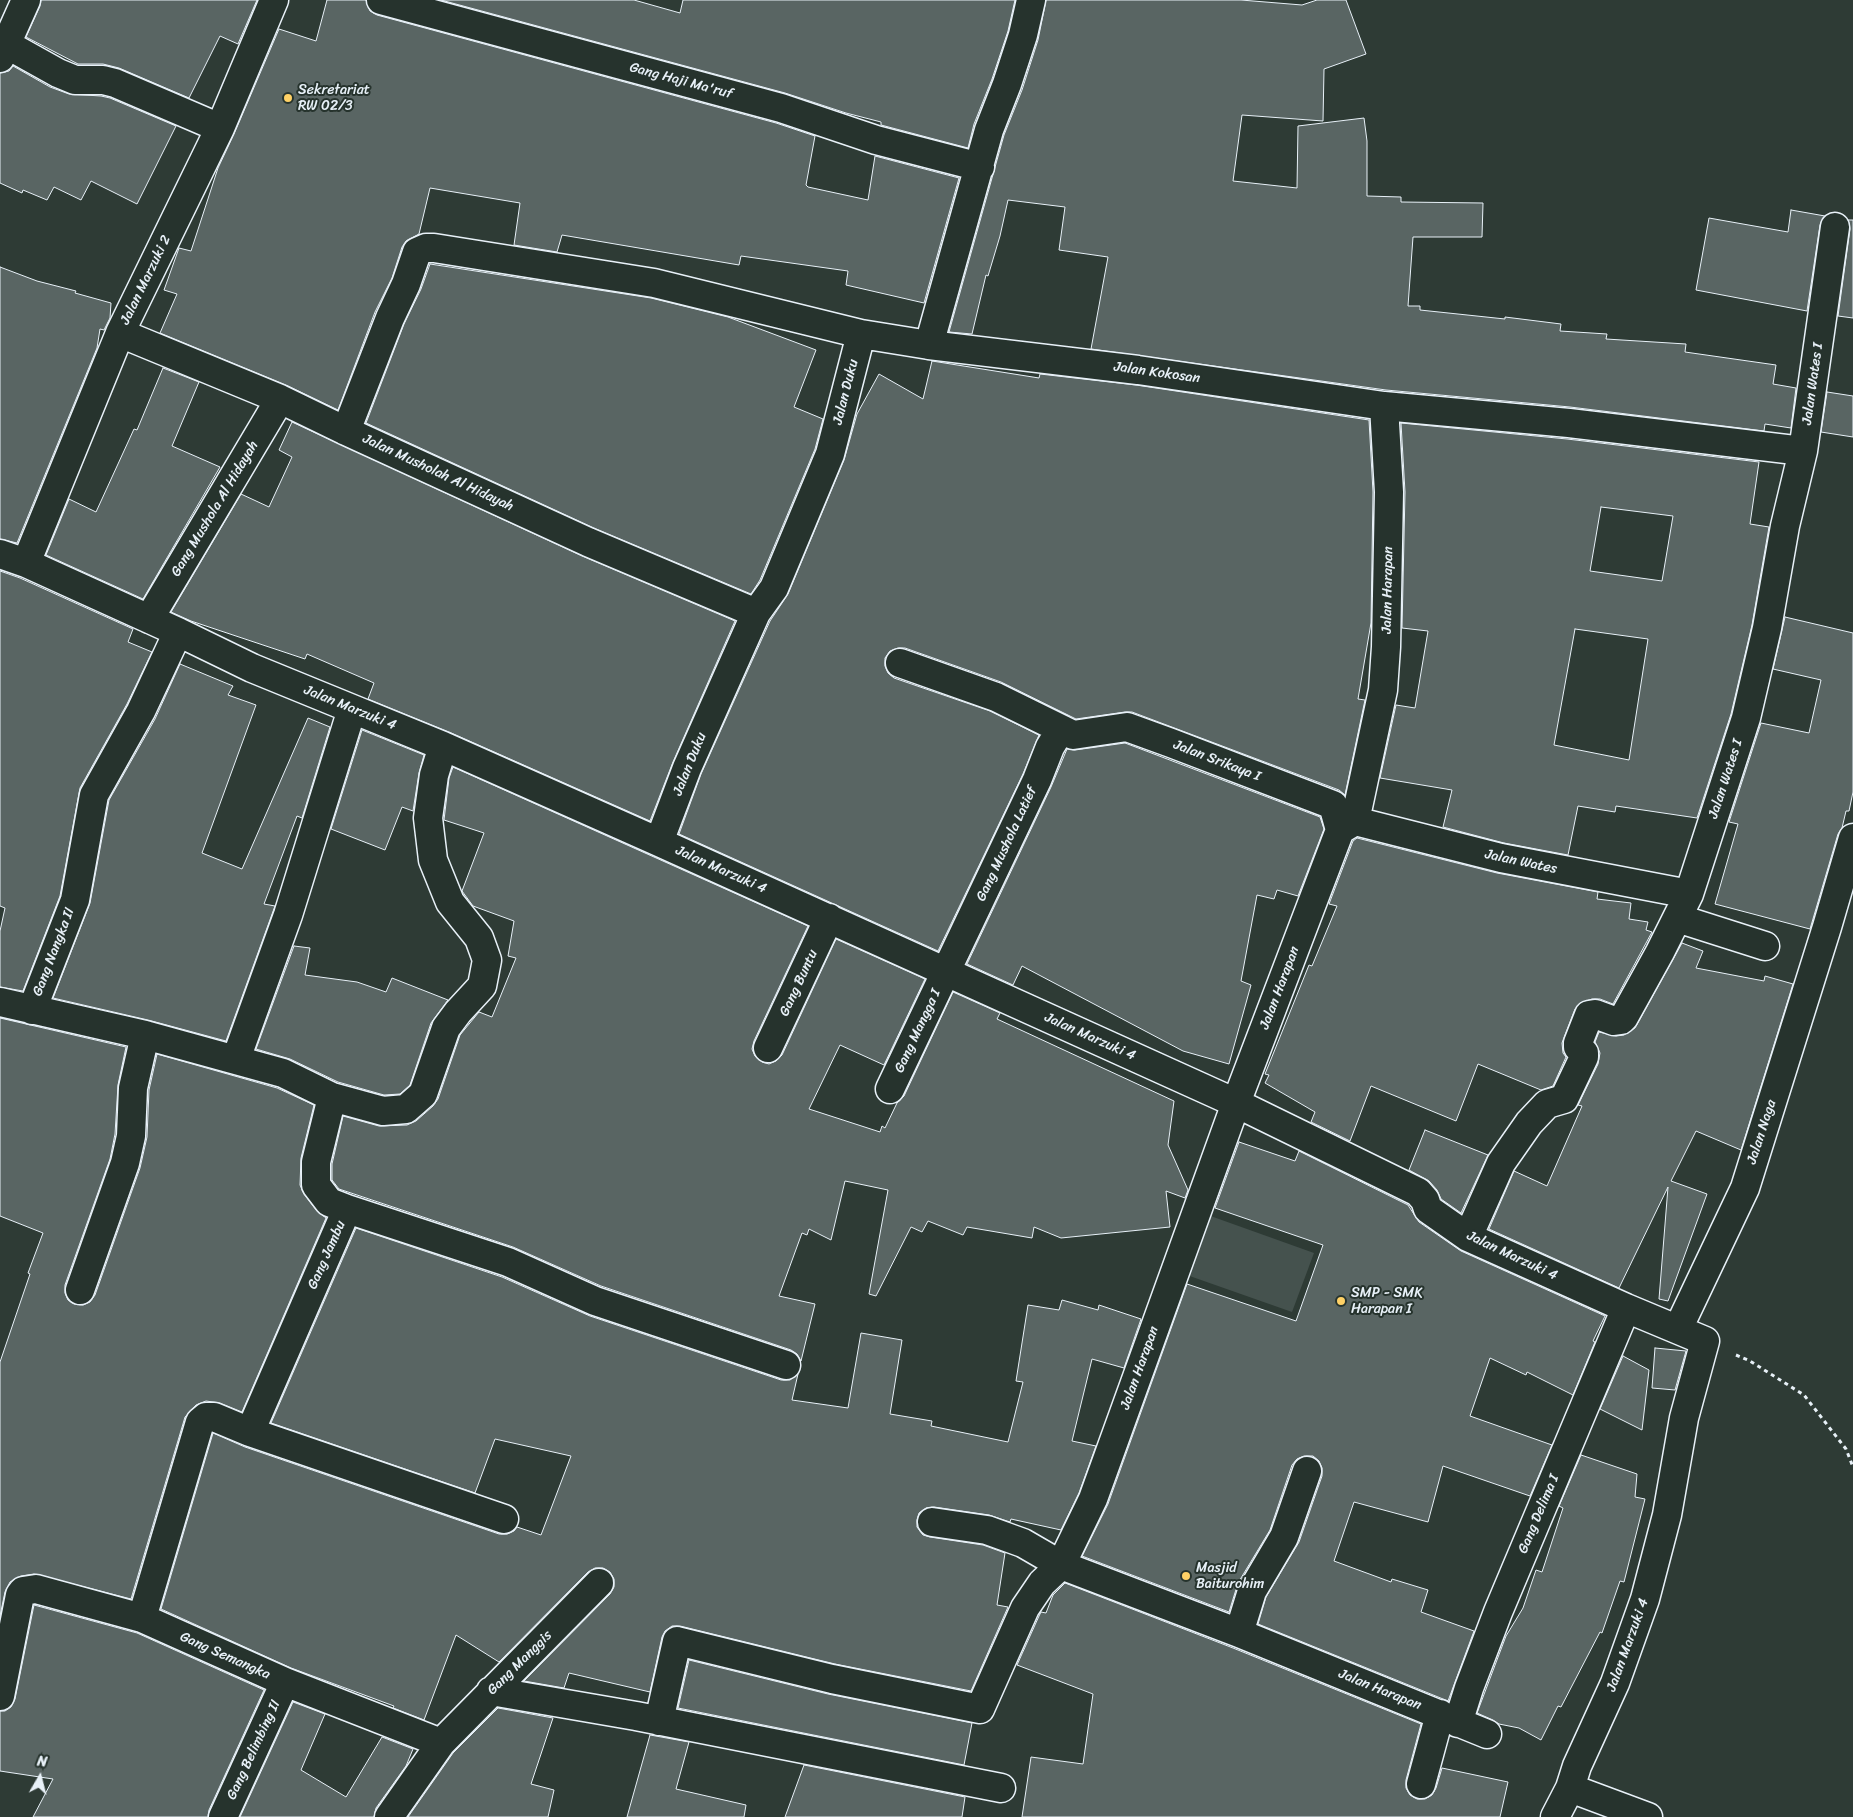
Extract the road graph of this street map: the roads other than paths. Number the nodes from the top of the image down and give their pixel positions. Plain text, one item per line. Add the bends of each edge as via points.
1 (274, 0) edge
2 (381, 0) edge
3 (1031, 0) edge
4 (16, 6) edge
5 (3, 51) edge
6 (220, 128) junction
7 (980, 167) junction
8 (1835, 227) dead end
9 (120, 334) junction
10 (861, 334) junction
11 (929, 345) junction
12 (280, 398) junction
13 (1384, 406) junction
14 (346, 431) junction
15 (1803, 451) junction
16 (0, 554) edge
17 (26, 563) junction
18 (756, 613) junction
19 (150, 619) junction
20 (178, 632) junction
21 (900, 663) dead end
22 (352, 709) junction
23 (1067, 732) junction
24 (443, 746) junction
25 (1348, 826) junction
26 (1853, 838) edge
27 (659, 842) junction
28 (1689, 894) junction
29 (829, 918) junction
30 (1677, 918) junction
31 (1765, 946) dead end
32 (946, 972) junction
33 (0, 1002) edge
34 (32, 1010) junction
35 (145, 1035) junction
36 (768, 1048) dead end
37 (236, 1060) junction
38 (890, 1089) dead end
39 (332, 1097) junction
40 (1236, 1103) junction
41 (347, 1209) junction
42 (1468, 1238) junction
43 (80, 1290) dead end
44 (1626, 1308) junction
45 (1678, 1329) junction
46 (786, 1365) dead end
47 (250, 1432) junction
48 (1307, 1471) dead end
49 (504, 1518) dead end
50 (932, 1522) dead end
51 (1061, 1565) junction
52 (599, 1583) dead end
53 (142, 1618) junction
54 (1239, 1633) junction
55 (286, 1682) junction
56 (491, 1691) junction
57 (0, 1696) edge
58 (1449, 1719) junction
59 (659, 1722) junction
60 (1487, 1734) dead end
61 (441, 1743) junction
62 (1421, 1784) dead end
63 (1001, 1788) dead end
64 (1570, 1788) junction
65 (223, 1817) edge
66 (389, 1817) edge
67 (1555, 1817) edge
68 (1648, 1817) edge

1 - 6 street, Jalan Marzuki 2
2 - 7 street, Gang Haji Ma'ruf via 781,108 876,140
3 - 7 street via 1007,84 988,130
4 - 5 street
5 - 6 street via 75,80 115,83
6 - 9 street, Jalan Marzuki 2
7 - 11 street
8 - 15 street, Jalan Wates I
9 - 12 street, Jalan Musholah Al Hidayah
9 - 17 street, Jalan Marzuki 2
10 - 11 street
10 - 14 street via 654,283 426,248 417,252
10 - 18 street, Jalan Duku via 830,454 774,588
11 - 13 street, Jalan Kokosan via 1138,370
12 - 14 street, Jalan Musholah Al Hidayah
12 - 19 street, Gang Mushola Al Hidayah
13 - 15 street via 1569,423
13 - 25 street, Jalan Harapan via 1389,502 1383,690
14 - 18 street, Jalan Musholah Al Hidayah via 588,542
15 - 28 street, Jalan Wates I via 1746,718
16 - 17 street, Jalan Marzuki 4
17 - 19 street, Jalan Marzuki 4
18 - 27 street, Jalan Duku via 687,768
19 - 20 street, Jalan Marzuki 4
20 - 22 street, Jalan Marzuki 4 via 252,668
20 - 34 street, Gang Nangka II via 141,711 94,795 75,900
21 - 23 street via 996,697
22 - 24 street, Jalan Marzuki 4
22 - 37 street via 288,915
23 - 25 street, Jalan Srikaya I via 1127,727 1136,730 1333,805
23 - 32 street, Gang Mushola Latief via 1050,747
24 - 27 street, Jalan Marzuki 4
24 - 39 street via 434,775 428,818 433,860 450,902 479,938 485,952 487,960 482,986 446,1028 423,1094 406,1109 384,1110
25 - 28 street, Jalan Wates
25 - 40 street, Jalan Harapan
26 - 45 street, Jalan Naga via 1745,1188
27 - 29 street, Jalan Marzuki 4
28 - 30 street, Jalan Wates I
29 - 32 street, Jalan Marzuki 4
29 - 36 street, Gang Buntu
30 - 31 street
30 - 42 street, Jalan Wates I via 1624,1017 1614,1021 1595,1014 1589,1016 1578,1043 1584,1057 1564,1100 1547,1104 1529,1123 1501,1163
32 - 38 street, Gang Mangga I
32 - 40 street, Jalan Marzuki 4
33 - 34 street
34 - 35 street, Gang Nangka II
35 - 37 street, Gang Nangka II
35 - 43 street via 133,1088 131,1136 125,1163
37 - 39 street, Gang Nangka II via 284,1073
39 - 41 street, Gang Jambu via 316,1162 316,1185 329,1202
40 - 42 street, Jalan Marzuki 4 via 1418,1192 1428,1209
40 - 51 street, Jalan Harapan via 1093,1499
41 - 46 street via 508,1262 595,1301
41 - 47 street, Gang Jambu
42 - 44 street, Jalan Marzuki 4
44 - 45 street, Jalan Marzuki 4
44 - 58 street, Gang Delima I via 1469,1688
45 - 64 street, Jalan Marzuki 4 via 1705,1341 1684,1418 1667,1515 1645,1599 1615,1682
47 - 49 street
47 - 53 street via 214,1417 206,1417 200,1422
48 - 54 street via 1284,1537 1252,1591
50 - 51 street via 987,1530 1023,1543
51 - 54 street, Jalan Harapan
51 - 59 street via 1042,1583 1025,1608 980,1710 832,1679 677,1641
52 - 56 street, Gang Manggis
53 - 55 street, Gang Semangka
53 - 57 street, Gang Semangka via 36,1590 23,1591
54 - 58 street, Jalan Harapan
55 - 61 street, Gang Semangka
55 - 65 street, Gang Belimbing II
56 - 59 street
56 - 61 street, Gang Manggis
58 - 60 street, Jalan Harapan
58 - 62 street
59 - 63 street
61 - 66 street
64 - 67 street, Jalan Marzuki 4
64 - 68 street

